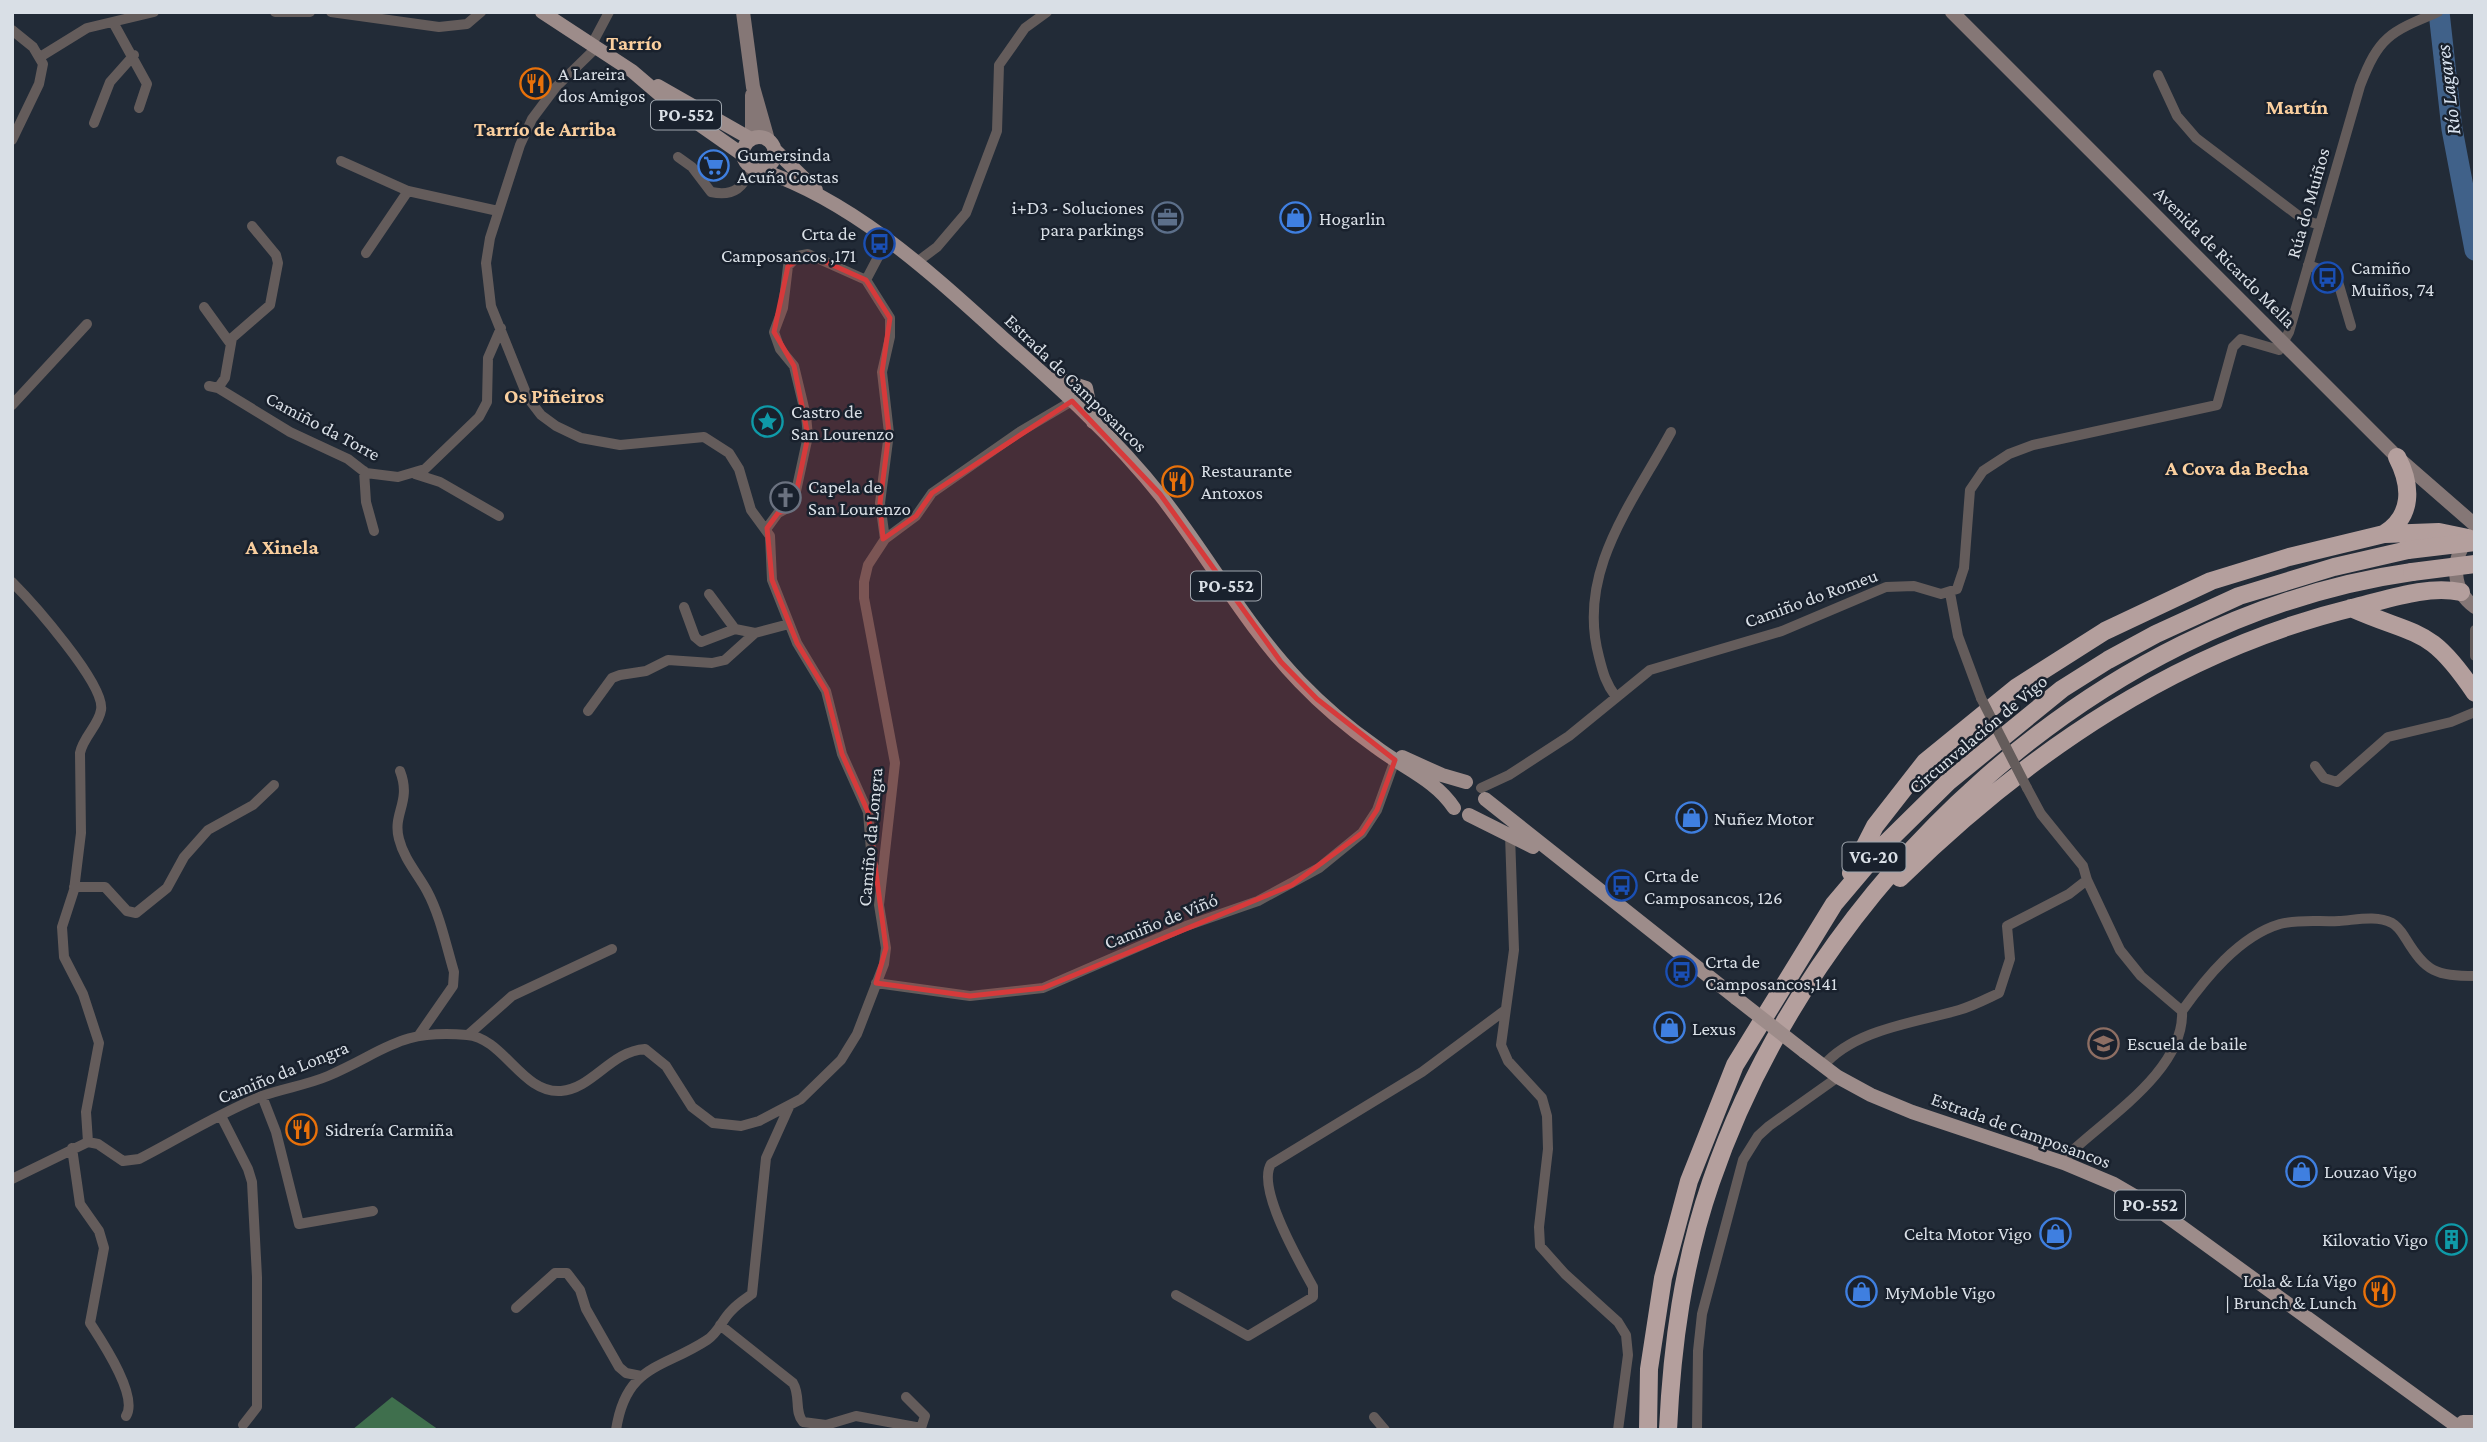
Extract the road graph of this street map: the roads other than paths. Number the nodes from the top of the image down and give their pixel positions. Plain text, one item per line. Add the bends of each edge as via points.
1 (154, 12) edge
2 (275, 12) edge
3 (310, 12) edge
4 (331, 12) edge
5 (481, 12) edge
6 (542, 12) edge
7 (609, 12) edge
8 (743, 12) edge
9 (1047, 12) edge
10 (1952, 12) edge
11 (2438, 12) edge
12 (114, 24) junction
13 (12, 30) edge
14 (595, 45) junction
15 (134, 55) junction
16 (40, 57) junction
17 (632, 71) junction
18 (2158, 75) dead end
19 (752, 87) junction
20 (139, 108) dead end
21 (750, 118) junction
22 (94, 123) dead end
23 (728, 124) junction
24 (752, 139) junction
25 (12, 140) edge
26 (771, 145) junction
27 (743, 155) junction
28 (678, 156) dead end
29 (341, 161) dead end
30 (756, 168) junction
31 (408, 191) junction
32 (820, 194) junction
33 (498, 211) junction
34 (2319, 225) junction
35 (252, 226) dead end
36 (887, 240) junction
37 (366, 253) dead end
38 (917, 262) junction
39 (2308, 265) junction
40 (866, 280) junction
41 (204, 307) dead end
42 (87, 324) dead end
43 (2351, 326) dead end
44 (501, 328) junction
45 (230, 343) junction
46 (2284, 343) junction
47 (1044, 375) junction
48 (1082, 390) junction
49 (1072, 401) junction
50 (12, 405) edge
51 (1093, 422) junction
52 (1671, 432) dead end
53 (2397, 457) junction
54 (364, 471) junction
55 (415, 474) junction
56 (499, 516) dead end
57 (767, 528) junction
58 (374, 531) dead end
59 (2384, 534) junction
60 (2473, 534) edge
61 (885, 539) junction
62 (2475, 564) edge
63 (12, 582) edge
64 (2461, 592) junction
65 (1950, 593) junction
66 (709, 594) dead end
67 (684, 607) dead end
68 (2475, 607) edge
69 (2351, 608) junction
70 (789, 624) junction
71 (735, 629) junction
72 (2475, 630) edge
73 (755, 633) junction
74 (2475, 656) edge
75 (2475, 693) edge
76 (1616, 696) junction
77 (588, 711) dead end
78 (2475, 712) edge
79 (1353, 728) junction
80 (1395, 760) junction
81 (2315, 766) dead end
82 (400, 771) dead end
83 (1466, 782) junction
84 (274, 785) dead end
85 (1483, 794) junction
86 (1454, 808) junction
87 (1469, 815) junction
88 (1510, 839) junction
89 (1574, 870) junction
90 (2087, 880) junction
91 (74, 887) junction
92 (882, 888) junction
93 (1835, 904) junction
94 (612, 949) dead end
95 (1827, 957) junction
96 (2475, 975) edge
97 (876, 984) junction
98 (2182, 1011) junction
99 (1504, 1012) junction
100 (419, 1035) junction
101 (468, 1035) junction
102 (1823, 1066) junction
103 (1838, 1077) junction
104 (262, 1096) junction
105 (789, 1107) junction
106 (221, 1116) junction
107 (88, 1142) junction
108 (72, 1148) junction
109 (2064, 1163) junction
110 (12, 1179) edge
111 (373, 1210) dead end
112 (1176, 1295) dead end
113 (516, 1308) dead end
114 (719, 1325) junction
115 (641, 1376) junction
116 (906, 1397) dead end
117 (125, 1416) dead end
118 (1374, 1416) dead end
119 (2475, 1422) edge
120 (243, 1425) dead end
121 (2458, 1428) edge
122 (617, 1430) edge
123 (1385, 1430) edge
124 (1618, 1430) edge
125 (1648, 1430) edge
126 (1668, 1430) edge
127 (1697, 1430) edge

1 - 12 street
2 - 3 street
4 - 5 street via 439,27 467,24
6 - 14 main road, Estrada de Camposancos / PO-552
7 - 14 street
8 - 19 main road
9 - 38 street via 1025,28 999,65 997,131 966,214
10 - 46 main road, Avenida de Ricardo Mella
11 - 34 street, Rúa do Muiños via 2386,36 2376,50 2360,86
12 - 15 street
12 - 16 street via 87,28
13 - 16 street
14 - 17 main road, Estrada de Camposancos / PO-552
14 - 33 street via 532,119
15 - 20 street via 147,84
15 - 22 street via 110,82
16 - 25 street via 42,75
17 - 23 main road, Estrada de Camposancos / PO-552
17 - 27 main road, Estrada de Camposancos / PO-552
18 - 34 street via 2177,117 2196,138 2304,220
19 - 21 main road
19 - 26 main road
21 - 23 main road
21 - 24 main road
23 - 24 main road, Estrada de Camposancos / PO-552
24 - 26 main road, Estrada de Camposancos / PO-552
24 - 27 main road
26 - 30 main road via 772,162
26 - 32 main road, Estrada de Camposancos / PO-552
27 - 30 main road, Estrada de Camposancos / PO-552
28 - 30 street via 711,192 722,194 734,193
29 - 31 street
30 - 32 main road, Estrada de Camposancos / PO-552
31 - 33 street
31 - 37 street
32 - 36 main road, Estrada de Camposancos / PO-552
33 - 44 street via 486,263 487,288
34 - 39 street, Rúa do Muiños
35 - 45 street via 276,255 272,300
36 - 38 main road, Estrada de Camposancos / PO-552
36 - 40 street
38 - 47 main road, Estrada de Camposancos / PO-552
39 - 43 street via 2336,275
39 - 46 street, Rúa do Muiños
40 - 57 street via 808,254 788,266 775,331 780,349 794,366 808,436 793,505 778,513
40 - 61 street via 890,318 882,372 889,433 880,503
41 - 45 street
42 - 50 street
44 - 55 street via 488,358 487,402 479,417
44 - 57 street via 528,398 555,426 597,443 704,437 714,441 739,469 751,510
45 - 54 street, Camiño da Torre via 225,378 214,387
46 - 53 main road, Avenida de Ricardo Mella
46 - 65 street via 2279,350 2241,339 2233,348 2220,400 2213,407 2033,444 1983,471 1970,490 1961,582
47 - 48 main road, PO-552
47 - 49 main road, Estrada de Camposancos / PO-552
48 - 49 main road via 1082,400
48 - 51 main road
49 - 51 main road, Estrada de Camposancos / PO-552
49 - 61 street, Camiño da Longra via 932,494 916,516
51 - 79 main road, Estrada de Camposancos / PO-552 via 1160,494 1281,662
52 - 76 street via 1609,544 1593,590 1596,647 1606,685
53 - 59 highway via 2407,484 2407,504 2402,520
53 - 60 main road, Avenida de Ricardo Mella
54 - 55 street, Camiño da Torre via 387,477
54 - 58 street
55 - 56 street via 440,482
57 - 70 street via 772,580
59 - 60 highway
59 - 93 highway via 2211,581 2105,631 2017,687 1925,762 1875,826
60 - 64 main road via 2456,564
60 - 93 highway, Circunvalación de Vigo / VG-20, bridge via 2334,567 2239,596 2108,660 2063,689 1948,782 1883,846
61 - 92 street, Camiño da Longra via 864,582 894,749
62 - 95 highway, Circunvalación de Vigo / VG-20, bridge via 2365,581 2278,606 2170,651 2099,692 1957,800 1895,868
63 - 91 street via 52,624 102,703 80,753 82,810
64 - 68 main road
64 - 69 highway via 2427,592
65 - 76 street, Camiño do Romeu via 1914,586 1886,587 1782,631 1663,665
65 - 90 street, bridge via 1958,636 1981,698 2041,814 2078,857
66 - 71 street
67 - 71 street via 697,640 706,642
69 - 75 highway via 2427,636 2456,664
69 - 95 highway via 2288,625 2211,655 2099,716 2028,765 1956,825 1901,878 1843,947
70 - 73 street
70 - 92 street via 827,691 842,754 868,812 872,863
71 - 73 street
72 - 74 street
73 - 77 street via 725,660 668,660 646,671 612,678
76 - 85 street, Camiño do Romeu
78 - 81 street via 2388,737 2337,782 2324,778
79 - 80 main road, Estrada de Camposancos / PO-552
79 - 83 main road, Estrada de Camposancos / PO-552 via 1398,755
80 - 86 main road, Estrada de Camposancos / PO-552 via 1445,793
80 - 97 street, Camiño de Viñó via 1377,810 1362,833 1319,868 1258,901 1186,926 1044,988 970,996
82 - 100 street via 405,792 398,835 427,891 454,972 453,986
83 - 85 main road, Estrada de Camposancos / PO-552
83 - 86 main road via 1453,792
84 - 91 street via 253,805 208,830 184,857 167,888 136,913 127,911 105,887
85 - 87 main road via 1482,808
85 - 89 main road, Estrada de Camposancos / PO-552
86 - 87 main road, Estrada de Camposancos / PO-552
87 - 88 main road, Estrada de Camposancos / PO-552
88 - 89 main road, Estrada de Camposancos / PO-552
88 - 99 street via 1514,950
89 - 102 main road, Estrada de Camposancos / PO-552, bridge
90 - 98 street via 2120,950 2141,976
90 - 102 street via 2007,926 2010,959 1999,993 1883,1031 1833,1054
91 - 107 street via 62,927 64,957 83,994 99,1043 86,1112
92 - 97 street, Camiño da Longra via 879,905 886,948
93 - 125 highway, Circunvalación de Vigo / VG-20 via 1735,1065 1689,1181 1661,1291 1649,1369
94 - 101 street via 512,996
95 - 126 highway, Circunvalación de Vigo / VG-20 via 1747,1092 1711,1182 1684,1279 1672,1357
96 - 98 street via 2440,974 2425,966 2390,922 2292,923 2268,929 2220,964
97 - 105 street, Camiño da Longra via 850,1047
98 - 109 street via 2169,1060
99 - 112 street via 1422,1072 1271,1164 1267,1179 1280,1227 1313,1287 1313,1297 1248,1336
99 - 124 street via 1503,1053 1542,1098 1547,1116 1540,1246 1626,1335 1628,1355
100 - 101 street, Camiño da Longra
100 - 104 street, Camiño da Longra via 385,1045 326,1077
101 - 105 street, Camiño da Longra via 478,1037 549,1090 567,1090 623,1054 645,1049 666,1066 692,1107 713,1123 741,1126
102 - 103 main road, Estrada de Camposancos / PO-552
103 - 109 main road, Estrada de Camposancos / PO-552 via 1912,1112
103 - 127 street via 1769,1126 1743,1160 1702,1314
104 - 106 street, Camiño da Longra
104 - 111 street via 299,1224
105 - 114 street via 766,1158 755,1286
106 - 107 street, Camiño da Longra via 129,1162
106 - 120 street via 251,1182 257,1407
107 - 108 street
108 - 110 street
108 - 117 street via 80,1204 99,1231 104,1248 90,1323 116,1365 129,1406
109 - 121 main road, Estrada de Camposancos / PO-552 via 2157,1209
113 - 115 street via 555,1273 567,1273 619,1367
114 - 115 street via 706,1341
114 - 116 street via 793,1383 803,1422 826,1425 856,1416 921,1428 925,1416
115 - 122 street
118 - 123 street
119 - 121 main road, Estrada de Camposancos / PO-552 via 2467,1421

